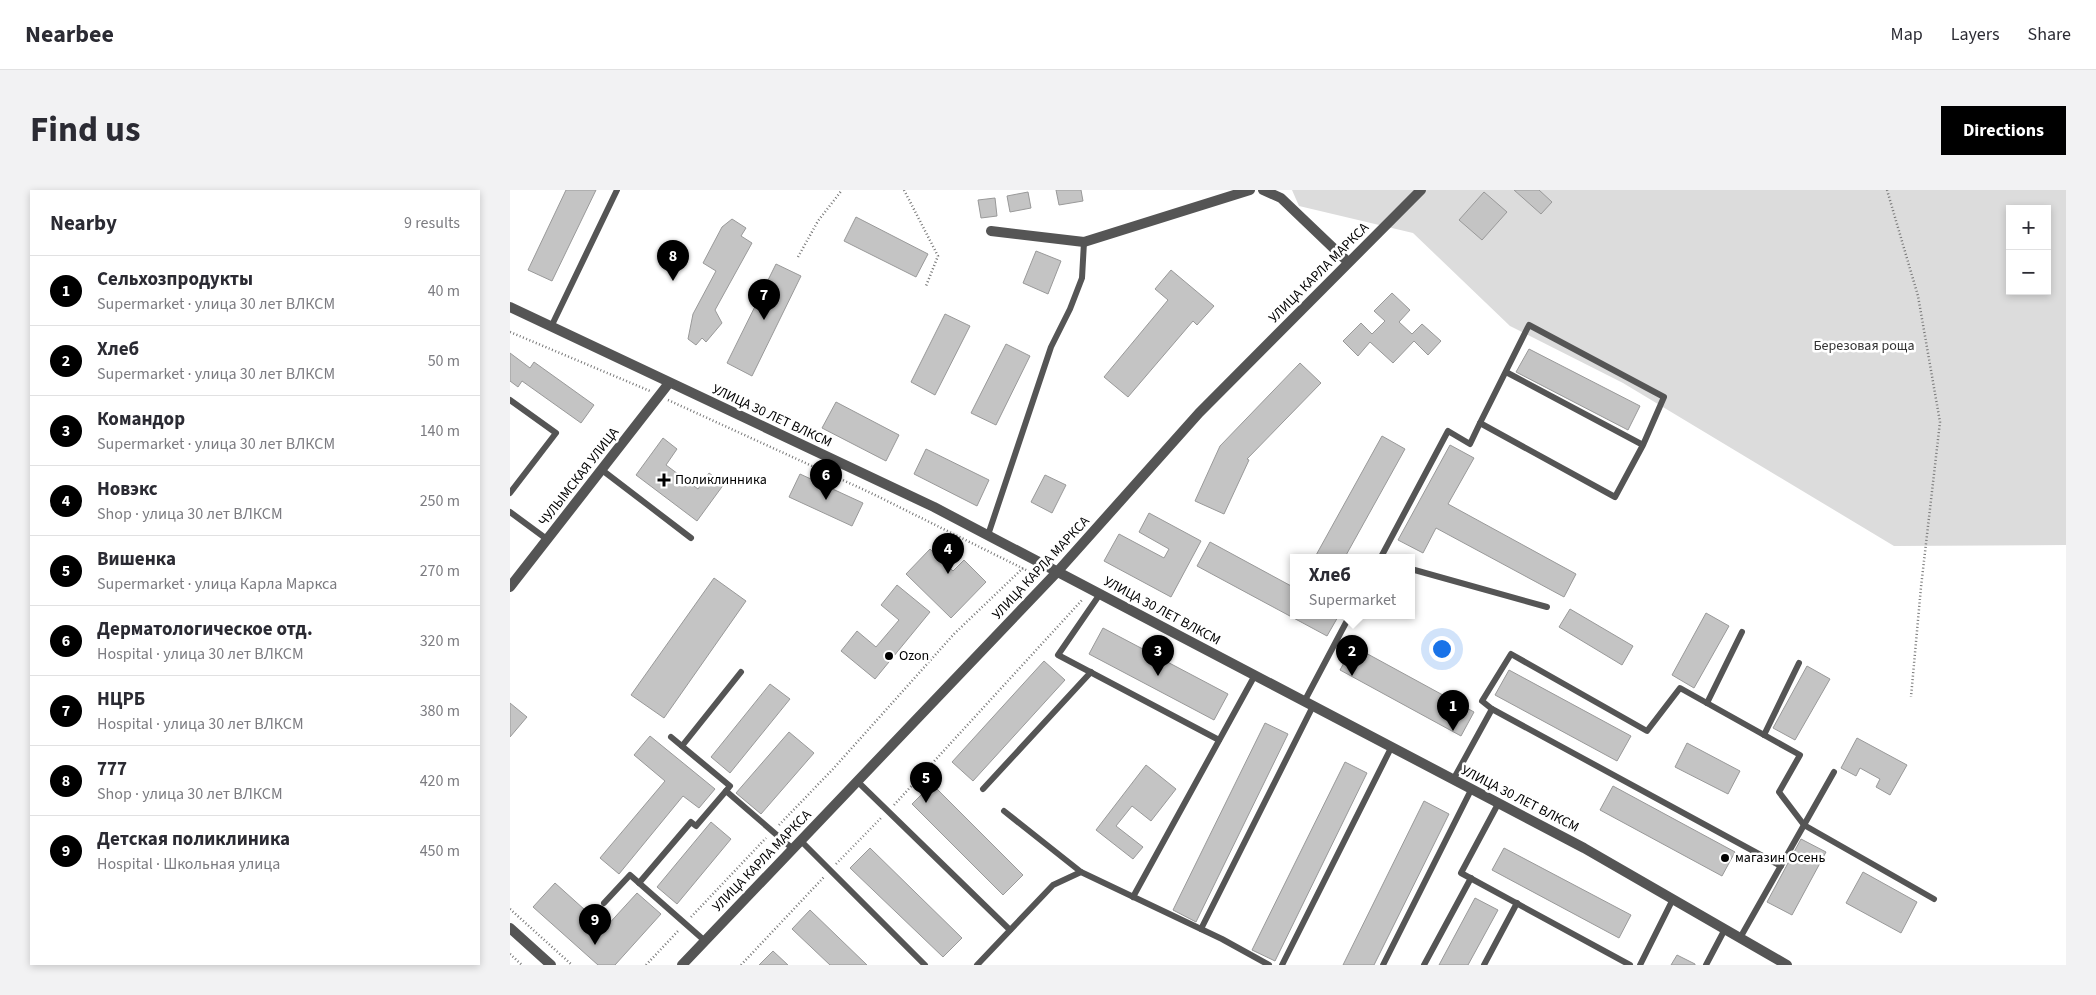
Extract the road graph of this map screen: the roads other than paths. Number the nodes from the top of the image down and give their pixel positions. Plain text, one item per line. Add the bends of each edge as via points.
1 (617, 190) edge
2 (1250, 190) edge
3 (1263, 190) edge
4 (1421, 190) edge
5 (991, 231) dead end
6 (1084, 242) junction
7 (1348, 262) junction
8 (510, 307) edge
9 (551, 327) junction
10 (1506, 372) junction
11 (669, 383) junction
12 (510, 400) edge
13 (1480, 423) junction
14 (1643, 445) junction
15 (602, 470) junction
16 (510, 493) edge
17 (510, 512) edge
18 (988, 536) junction
19 (691, 538) dead end
20 (548, 540) junction
21 (1383, 554) edge
22 (1415, 569) edge
23 (1058, 572) junction
24 (510, 587) edge
25 (1100, 594) junction
26 (1547, 606) dead end
27 (1348, 619) edge
28 (1742, 632) dead end
29 (1799, 663) dead end
30 (741, 672) dead end
31 (1091, 672) junction
32 (1255, 675) junction
33 (1707, 703) junction
34 (1309, 704) junction
35 (1492, 709) junction
36 (1764, 735) junction
37 (671, 737) dead end
38 (1219, 740) junction
39 (682, 746) junction
40 (1391, 748) junction
41 (1834, 772) dead end
42 (1453, 780) junction
43 (857, 782) junction
44 (983, 789) dead end
45 (1471, 790) junction
46 (726, 791) junction
47 (1498, 804) junction
48 (1004, 811) dead end
49 (1804, 825) junction
50 (801, 841) junction
51 (793, 849) junction
52 (1781, 866) junction
53 (1081, 872) junction
54 (1471, 878) junction
55 (639, 883) junction
56 (1133, 897) junction
57 (1673, 900) junction
58 (1934, 900) dead end
59 (604, 903) dead end
60 (1517, 903) junction
61 (510, 928) edge
62 (1201, 929) junction
63 (1725, 929) junction
64 (1010, 930) junction
65 (1740, 938) junction
66 (705, 941) junction
67 (551, 965) edge
68 (682, 965) edge
69 (925, 965) edge
70 (977, 965) edge
71 (1269, 965) edge
72 (1282, 965) edge
73 (1383, 965) edge
74 (1424, 965) edge
75 (1484, 965) edge
76 (1630, 965) edge
77 (1640, 965) edge
78 (1706, 965) edge
79 (1787, 965) edge

1 - 9 lane
2 - 6 street
3 - 7 street via 1281,198
4 - 7 street, УЛИЦА КАРЛА МАРКСА
5 - 6 street
6 - 18 lane via 1082,278 1051,347
7 - 23 street, УЛИЦА КАРЛА МАРКСА via 1199,413
8 - 9 street, УЛИЦА 30 ЛЕТ ВЛКСМ
9 - 11 street, УЛИЦА 30 ЛЕТ ВЛКСМ
10 - 13 lane
10 - 14 lane
10 - 14 lane via 1529,325 1664,397
11 - 15 street, ЧУЛЫМСКАЯ УЛИЦА
11 - 18 street, УЛИЦА 30 ЛЕТ ВЛКСМ via 934,507
12 - 16 lane via 556,433
13 - 14 lane via 1616,497
13 - 21 lane via 1470,444 1448,431
15 - 19 lane
15 - 20 street, ЧУЛЫМСКАЯ УЛИЦА
17 - 20 lane
18 - 23 street, УЛИЦА 30 ЛЕТ ВЛКСМ
20 - 24 street, ЧУЛЫМСКАЯ УЛИЦА
22 - 26 lane
23 - 25 street, УЛИЦА 30 ЛЕТ ВЛКСМ
23 - 43 street, УЛИЦА КАРЛА МАРКСА
25 - 31 lane via 1058,655
25 - 32 street, УЛИЦА 30 ЛЕТ ВЛКСМ
27 - 34 lane
28 - 33 lane
29 - 36 lane
30 - 39 lane
31 - 38 lane
31 - 44 lane
32 - 34 street, УЛИЦА 30 ЛЕТ ВЛКСМ
32 - 38 lane
33 - 35 lane via 1680,688 1647,731 1511,654 1482,701
33 - 36 lane
34 - 40 street, УЛИЦА 30 ЛЕТ ВЛКСМ
34 - 62 lane
35 - 42 lane
35 - 52 lane
36 - 49 lane via 1800,756 1779,792
37 - 39 lane
38 - 56 lane
39 - 46 lane via 730,786
40 - 42 street, УЛИЦА 30 ЛЕТ ВЛКСМ
40 - 72 lane
41 - 49 lane
42 - 45 street, УЛИЦА 30 ЛЕТ ВЛКСМ
43 - 50 street, УЛИЦА КАРЛА МАРКСА
43 - 64 lane
45 - 47 street, УЛИЦА 30 ЛЕТ ВЛКСМ
45 - 73 lane
46 - 51 lane
46 - 55 lane via 696,826 692,822
47 - 54 lane via 1461,873
47 - 57 street, УЛИЦА 30 ЛЕТ ВЛКСМ via 1584,848
48 - 53 lane
49 - 52 lane
49 - 58 lane
50 - 51 street, УЛИЦА КАРЛА МАРКСА
50 - 69 lane
51 - 66 street, УЛИЦА КАРЛА МАРКСА
52 - 65 lane
53 - 56 lane
53 - 64 lane via 1052,886
54 - 60 lane
54 - 74 lane
55 - 59 lane via 630,874
55 - 66 lane
56 - 62 lane
57 - 63 street, УЛИЦА 30 ЛЕТ ВЛКСМ
57 - 77 lane
60 - 75 lane
60 - 76 lane
61 - 67 street
62 - 71 lane
63 - 65 street, УЛИЦА 30 ЛЕТ ВЛКСМ
63 - 78 lane
64 - 70 lane
65 - 79 street, УЛИЦА 30 ЛЕТ ВЛКСМ
66 - 68 street, УЛИЦА КАРЛА МАРКСА

